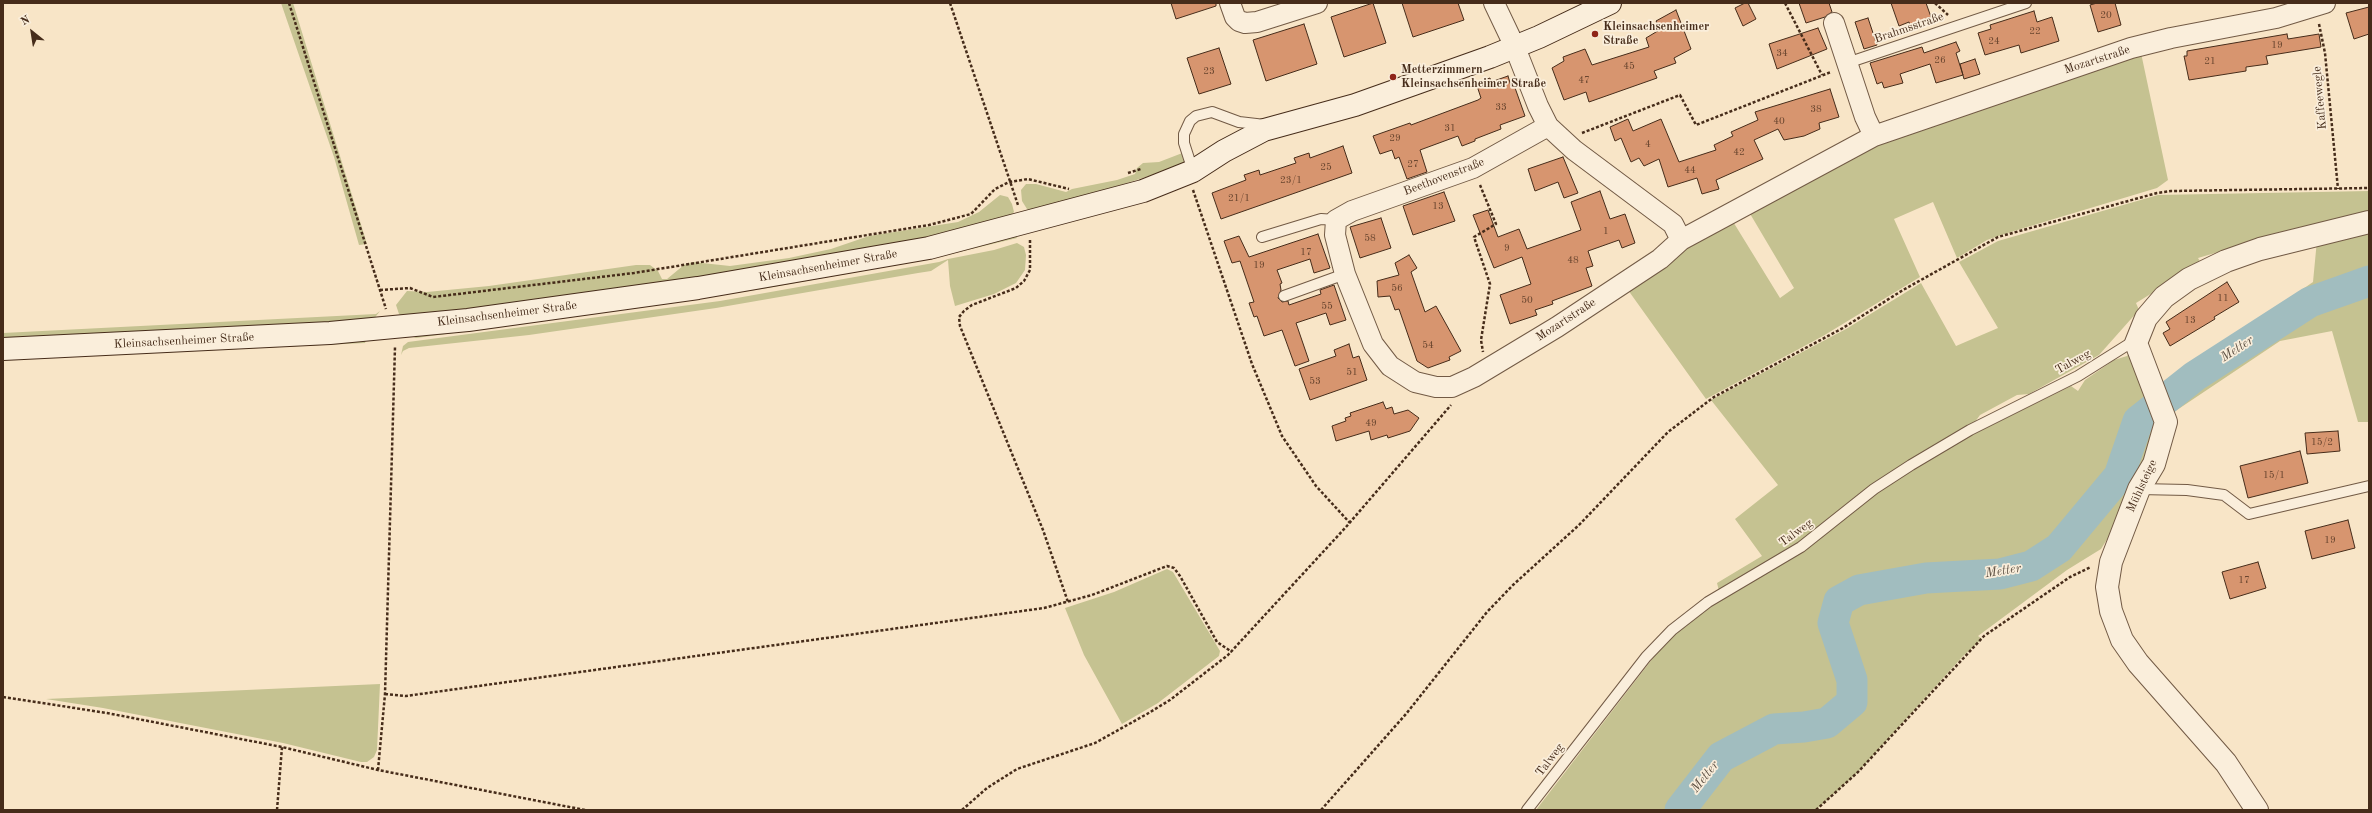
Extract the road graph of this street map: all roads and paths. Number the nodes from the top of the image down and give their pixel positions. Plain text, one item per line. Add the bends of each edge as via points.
1 (289, 3) edge
2 (950, 3) edge
3 (1230, 3) edge
4 (1317, 3) edge
5 (1494, 3) edge
6 (1610, 3) edge
7 (1785, 3) edge
8 (2026, 3) edge
9 (2321, 4) edge
10 (1834, 24) dead end
11 (1514, 45) junction
12 (1847, 63) junction
13 (1822, 76) junction
14 (1277, 126) junction
15 (1548, 126) junction
16 (1874, 136) junction
17 (1564, 140) junction
18 (1149, 167) dead end
19 (1473, 168) junction
20 (1126, 174) dead end
21 (1192, 179) junction
22 (1009, 182) junction
23 (1075, 188) dead end
24 (2369, 188) edge
25 (2338, 189) junction
26 (1336, 220) junction
27 (2369, 222) edge
28 (1026, 224) junction
29 (1262, 237) dead end
30 (1681, 240) junction
31 (1345, 274) junction
32 (380, 290) junction
33 (1284, 296) dead end
34 (391, 327) junction
35 (3, 349) edge
36 (2138, 350) junction
37 (1490, 367) junction
38 (1455, 399) dead end
39 (2369, 486) edge
40 (2139, 489) junction
41 (1350, 523) junction
42 (2111, 562) junction
43 (1068, 602) junction
44 (1232, 652) junction
45 (385, 694) junction
46 (3, 697) edge
47 (282, 747) junction
48 (378, 770) junction
49 (277, 810) edge
50 (585, 810) edge
51 (962, 810) edge
52 (1321, 810) edge
53 (1527, 810) edge
54 (1816, 810) edge
55 (2258, 810) edge

1 - 32 path
2 - 22 path
3 - 4 street via 1235,17 1246,23 1257,22
5 - 11 street
6 - 11 main road, Kleinsachsenheimer Straße via 1539,37
7 - 13 path
8 - 12 lane, Brahmsstraße
9 - 16 street, Mozartstraße via 2276,18 2131,48
9 - 25 path, Kaffeewegle
10 - 12 street
11 - 14 main road, Kleinsachsenheimer Straße via 1490,57 1355,106
11 - 15 street
12 - 13 path
12 - 16 street
13 - 17 path via 1696,125 1680,95
14 - 21 main road, Kleinsachsenheimer Straße via 1224,151
14 - 21 lane via 1239,122 1212,112 1196,116 1190,121 1184,134
15 - 17 street
15 - 19 street, Beethovenstraße
16 - 30 street, Mozartstraße
17 - 30 street via 1673,224
18 - 20 path
19 - 26 street, Beethovenstraße via 1352,211
19 - 37 path via 1496,224 1474,237 1490,284 1481,340 1481,348
21 - 28 main road, Kleinsachsenheimer Straße via 1143,190
21 - 41 path via 1252,364 1282,436 1316,486
22 - 23 path via 1028,179 1068,190
22 - 28 path
22 - 32 path via 995,189 971,214 929,225 634,273 433,297 410,288
24 - 25 path
25 - 52 path via 2164,192 1998,237 1903,290 1843,328 1714,397 1668,432 1579,525 1513,584 1487,612 1406,714
26 - 29 lane via 1321,219
26 - 31 street, Mozartstraße via 1335,235
27 - 36 main road via 2260,249 2226,261 2189,279 2164,297 2146,318
28 - 34 main road, Kleinsachsenheimer Straße via 929,248 713,286 468,320
28 - 43 path via 1032,250 1030,270 1024,281 1016,288 968,308 960,317 960,326 1043,530
30 - 37 street, Mozartstraße via 1660,259 1557,327
31 - 33 lane
31 - 37 street, Mozartstraße via 1372,344 1390,366 1415,382 1436,387 1452,387
32 - 34 path
34 - 35 main road, Kleinsachsenheimer Straße via 307,334
34 - 45 path via 395,376
36 - 40 main road, Mühlsteige via 2166,422 2154,464
36 - 53 lane, Talweg via 2129,344 2078,376 1970,430 1911,465 1874,489 1801,547 1696,612 1672,630 1646,656
38 - 41 path
39 - 40 lane via 2250,514 2224,495 2187,490
40 - 42 main road, Mühlsteige
41 - 44 path
42 - 54 path via 2070,577 1984,636 1858,772
42 - 55 main road, Mühlsteige via 2107,587 2111,611 2122,640 2138,664 2226,763
43 - 44 path via 1167,566 1174,568 1217,642
43 - 45 path via 1017,612 406,696
44 - 51 path via 1148,714 1095,743 1017,769 987,788
45 - 48 path
46 - 47 path via 107,712
47 - 48 path
47 - 49 path
48 - 50 path

